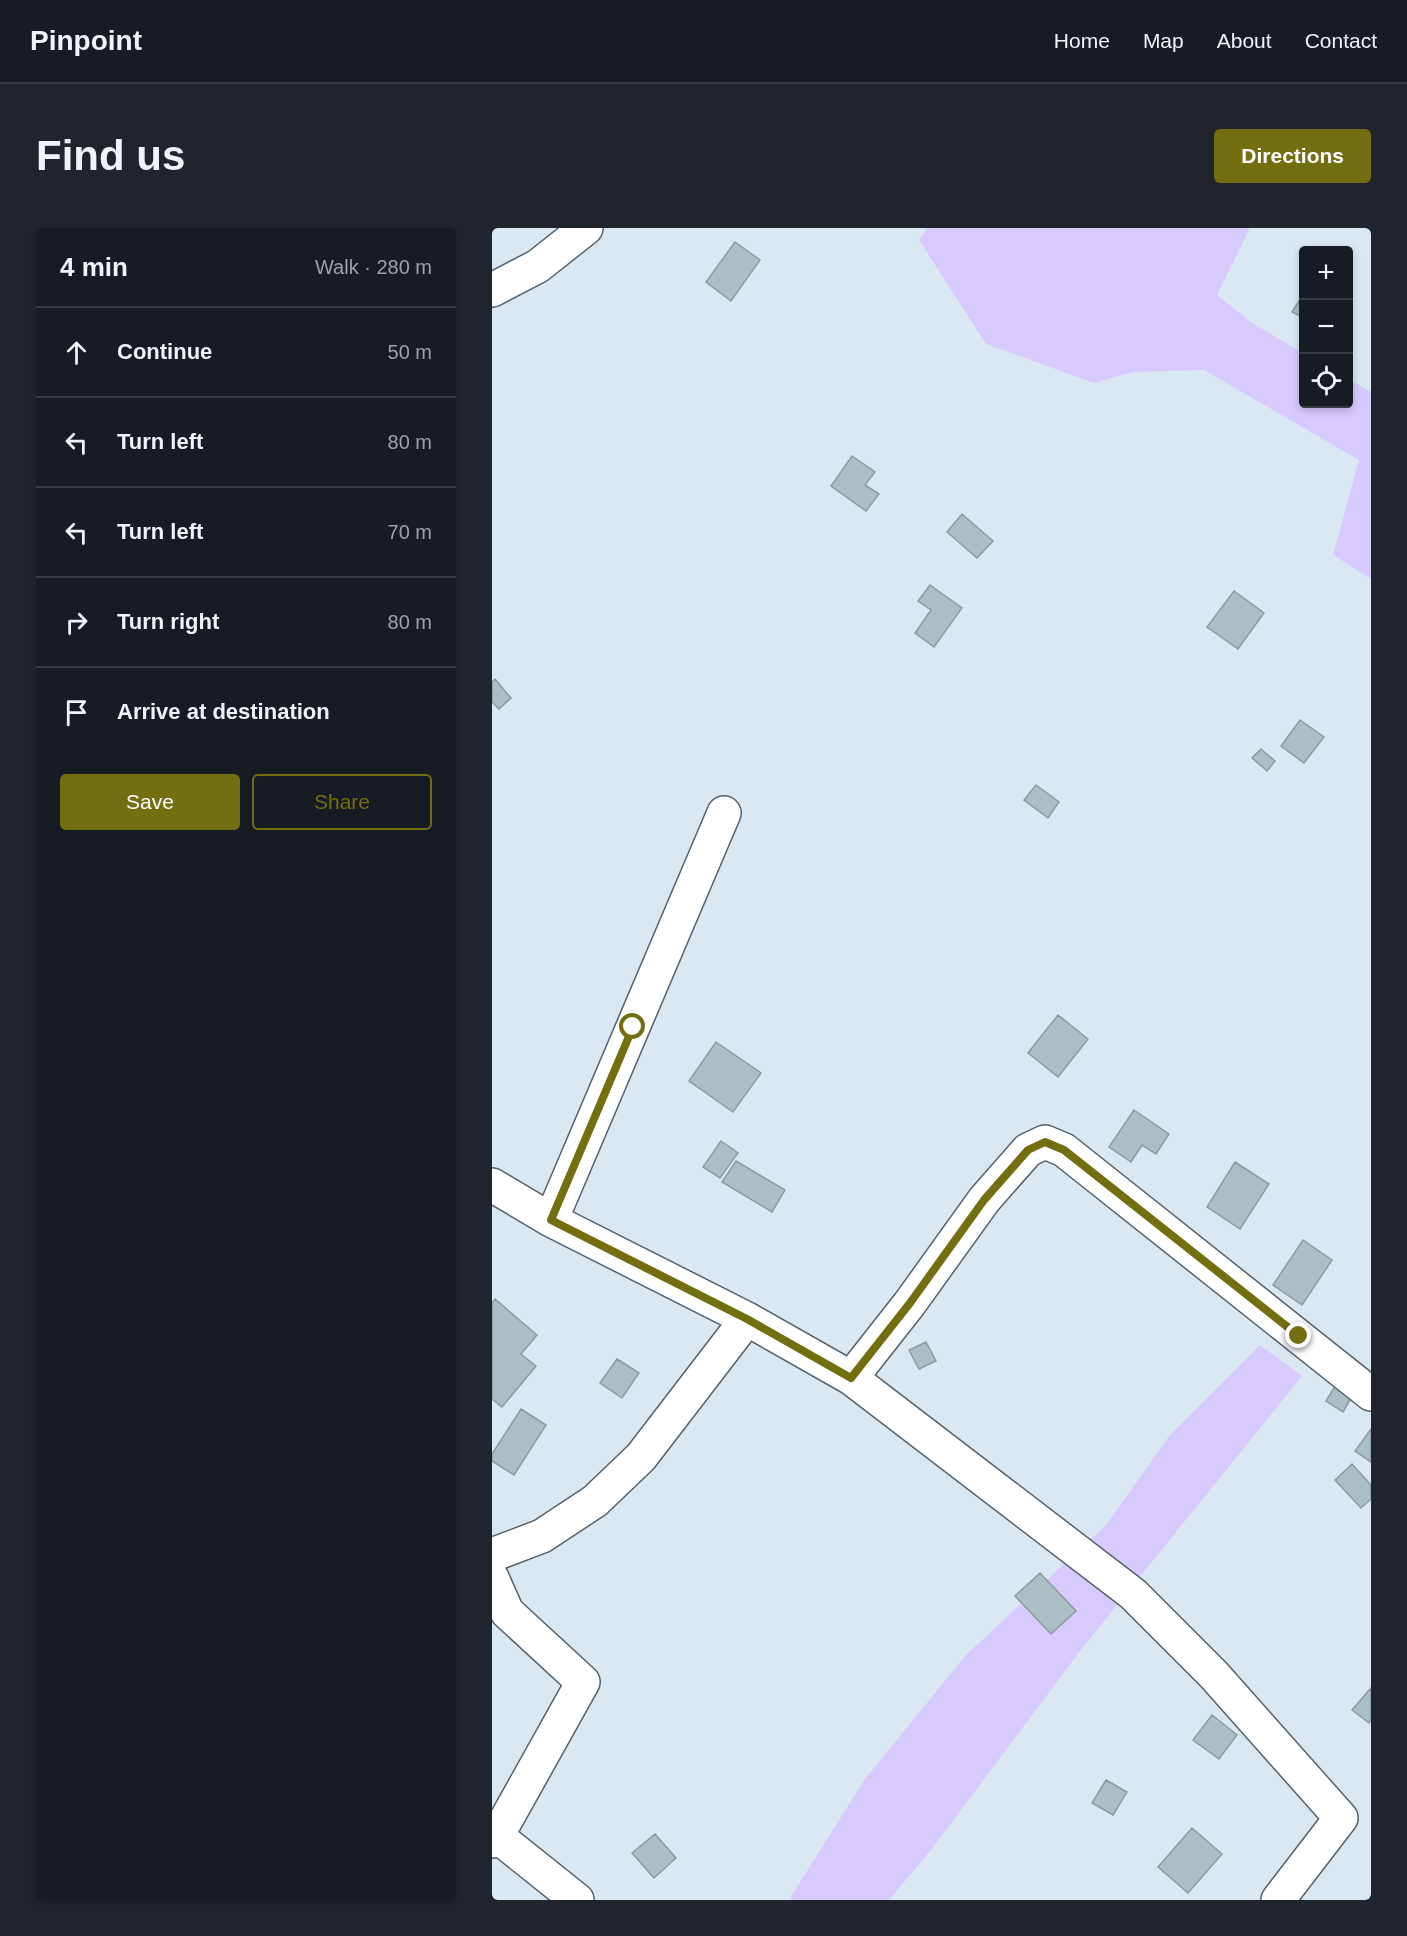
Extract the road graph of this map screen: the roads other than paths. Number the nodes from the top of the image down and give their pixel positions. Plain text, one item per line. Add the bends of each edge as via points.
1 (586, 228) edge
2 (492, 290) edge
3 (724, 813) dead end
4 (492, 1185) edge
5 (551, 1220) junction
6 (747, 1319) junction
7 (851, 1378) junction
8 (1371, 1394) edge
9 (492, 1555) edge
10 (492, 1578) edge
11 (494, 1839) edge
12 (577, 1900) edge
13 (1278, 1900) edge

1 - 2 street via 538,266
3 - 5 street
4 - 5 street
5 - 6 street
6 - 7 street
6 - 9 street via 641,1457 595,1501 542,1536
7 - 8 street via 984,1200 1028,1150 1045,1142 1064,1150
7 - 13 street via 1133,1594 1214,1675 1341,1818
10 - 11 street via 507,1612 583,1682
11 - 12 street

